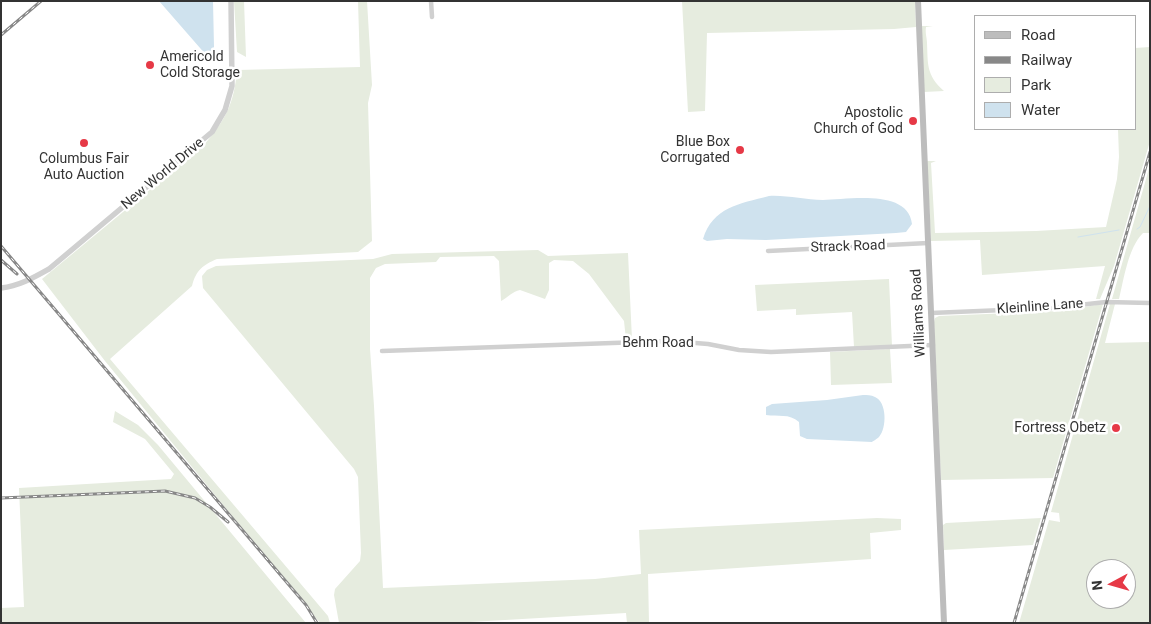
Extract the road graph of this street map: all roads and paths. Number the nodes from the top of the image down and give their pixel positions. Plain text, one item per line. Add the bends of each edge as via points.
1 (231, 1) edge
2 (431, 1) edge
3 (918, 1) edge
4 (432, 18) dead end
5 (928, 243) junction
6 (768, 250) dead end
7 (1, 288) edge
8 (1150, 304) edge
9 (931, 313) junction
10 (933, 346) junction
11 (382, 351) dead end
12 (944, 623) edge

1 - 7 street, New World Drive via 232,86 225,110 212,132 48,269 25,282
2 - 4 street
3 - 5 main road, Williams Road
5 - 6 street, Strack Road
5 - 9 main road, Williams Road
8 - 9 street, Kleinline Lane via 1106,302 1052,308
9 - 10 main road, Williams Road
10 - 11 street, Behm Road via 771,352 670,341
10 - 12 main road, Williams Road

